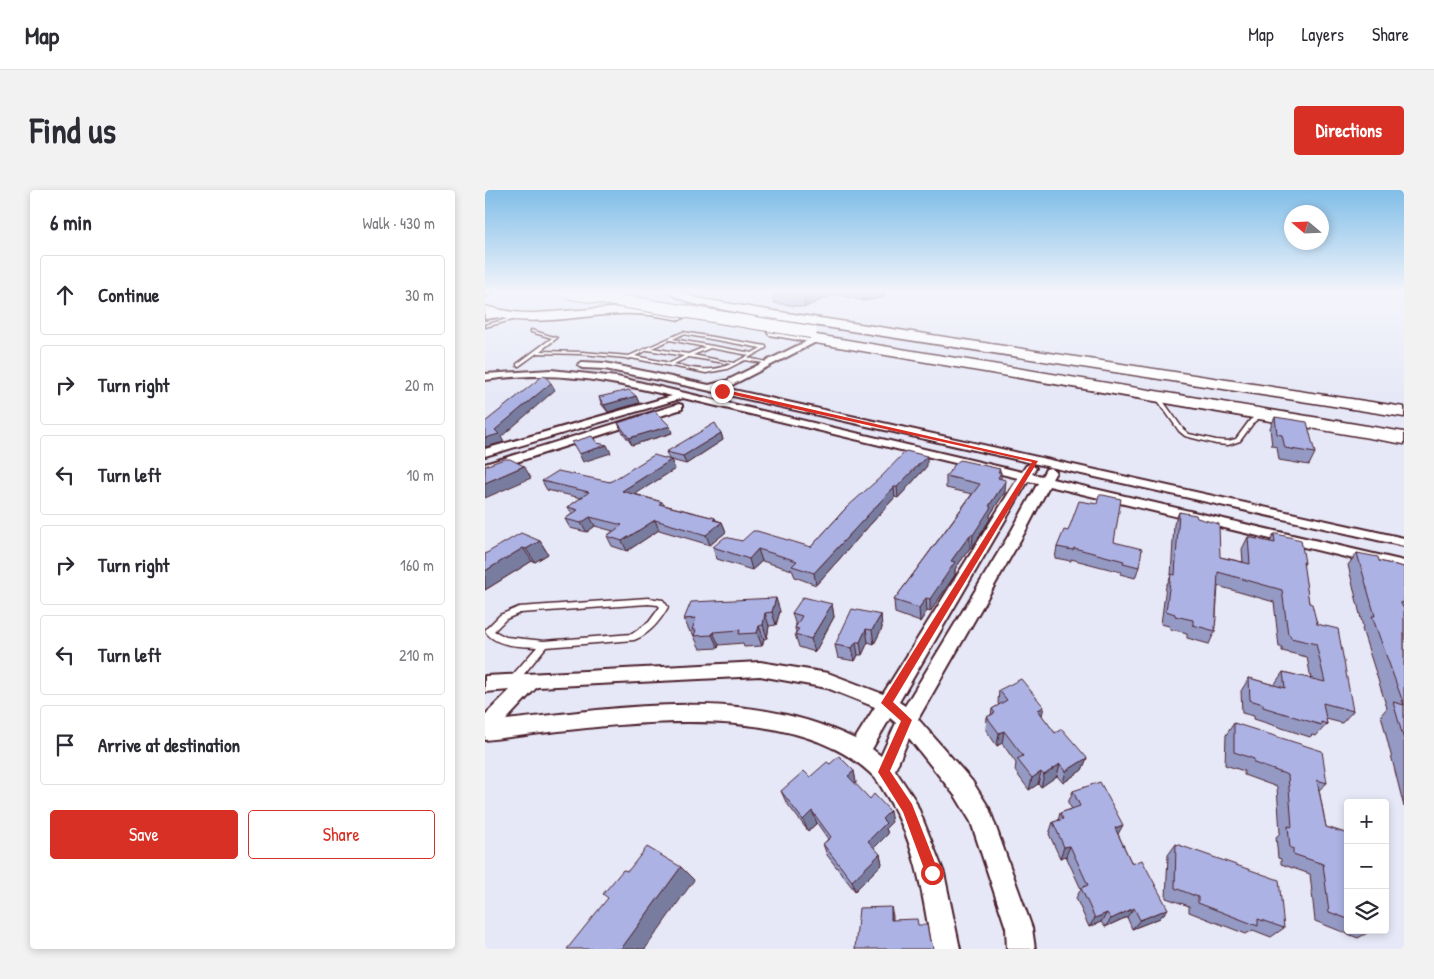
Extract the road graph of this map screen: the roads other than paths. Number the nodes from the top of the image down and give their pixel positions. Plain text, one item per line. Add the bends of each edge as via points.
1 (772, 327) edge
2 (782, 327) edge
3 (786, 327) edge
4 (854, 327) edge
5 (532, 331) dead end
6 (816, 333) junction
7 (669, 339) junction
8 (723, 340) junction
9 (710, 346) junction
10 (648, 349) junction
11 (538, 352) junction
12 (753, 354) junction
13 (688, 356) junction
14 (628, 358) junction
15 (743, 359) junction
16 (769, 363) junction
17 (671, 364) junction
18 (733, 364) junction
19 (485, 368) edge
20 (515, 369) junction
21 (485, 377) edge
22 (708, 387) junction
23 (725, 387) junction
24 (1153, 394) junction
25 (682, 396) junction
26 (703, 400) junction
27 (1328, 401) junction
28 (1404, 412) edge
29 (1265, 413) junction
30 (1404, 438) edge
31 (485, 454) edge
32 (1035, 461) junction
33 (1053, 465) junction
34 (485, 468) edge
35 (1025, 476) junction
36 (1046, 480) junction
37 (1404, 542) edge
38 (1404, 566) edge
39 (544, 644) junction
40 (532, 680) junction
41 (494, 685) edge
42 (886, 703) junction
43 (907, 720) junction
44 (485, 729) edge
45 (859, 751) junction
46 (883, 772) junction
47 (946, 949) edge
48 (1021, 949) edge

1 - 6 highway
2 - 6 highway, bridge
3 - 6 highway
4 - 27 highway
5 - 11 lane via 555,338
6 - 16 street
6 - 24 highway via 1073,376
6 - 27 highway
7 - 8 lane via 686,333
7 - 9 lane
7 - 10 lane
8 - 9 lane
8 - 12 lane via 765,347
9 - 12 lane
9 - 13 lane
10 - 13 lane
10 - 14 lane
11 - 14 lane
11 - 20 lane
12 - 15 lane
13 - 17 lane
13 - 18 lane
14 - 17 lane
15 - 16 lane
15 - 18 lane
16 - 23 street
17 - 18 lane via 710,372
19 - 20 street
20 - 21 street
20 - 22 street via 566,364 605,366
20 - 25 street via 585,374
22 - 23 street
22 - 25 street
23 - 26 street
23 - 32 street
24 - 29 highway
24 - 29 lane via 1187,435 1216,442 1238,440 1252,421
25 - 26 street
25 - 31 street
26 - 34 street
26 - 35 street
27 - 28 highway
29 - 30 highway
32 - 33 street
32 - 35 street
33 - 36 street
33 - 37 street
35 - 36 street
35 - 42 street
36 - 38 street
36 - 43 street
39 - 39 lane via 633,636 658,618 664,607 660,602 648,601 519,610 503,617 489,631 501,640
39 - 41 lane
40 - 41 street
40 - 42 street via 760,669 828,681
40 - 44 street
42 - 43 street
42 - 45 street
43 - 46 street
43 - 48 street via 964,789 981,816 1019,928
44 - 45 street via 653,713 746,714 798,726
45 - 46 street
46 - 47 street via 907,808 932,873

